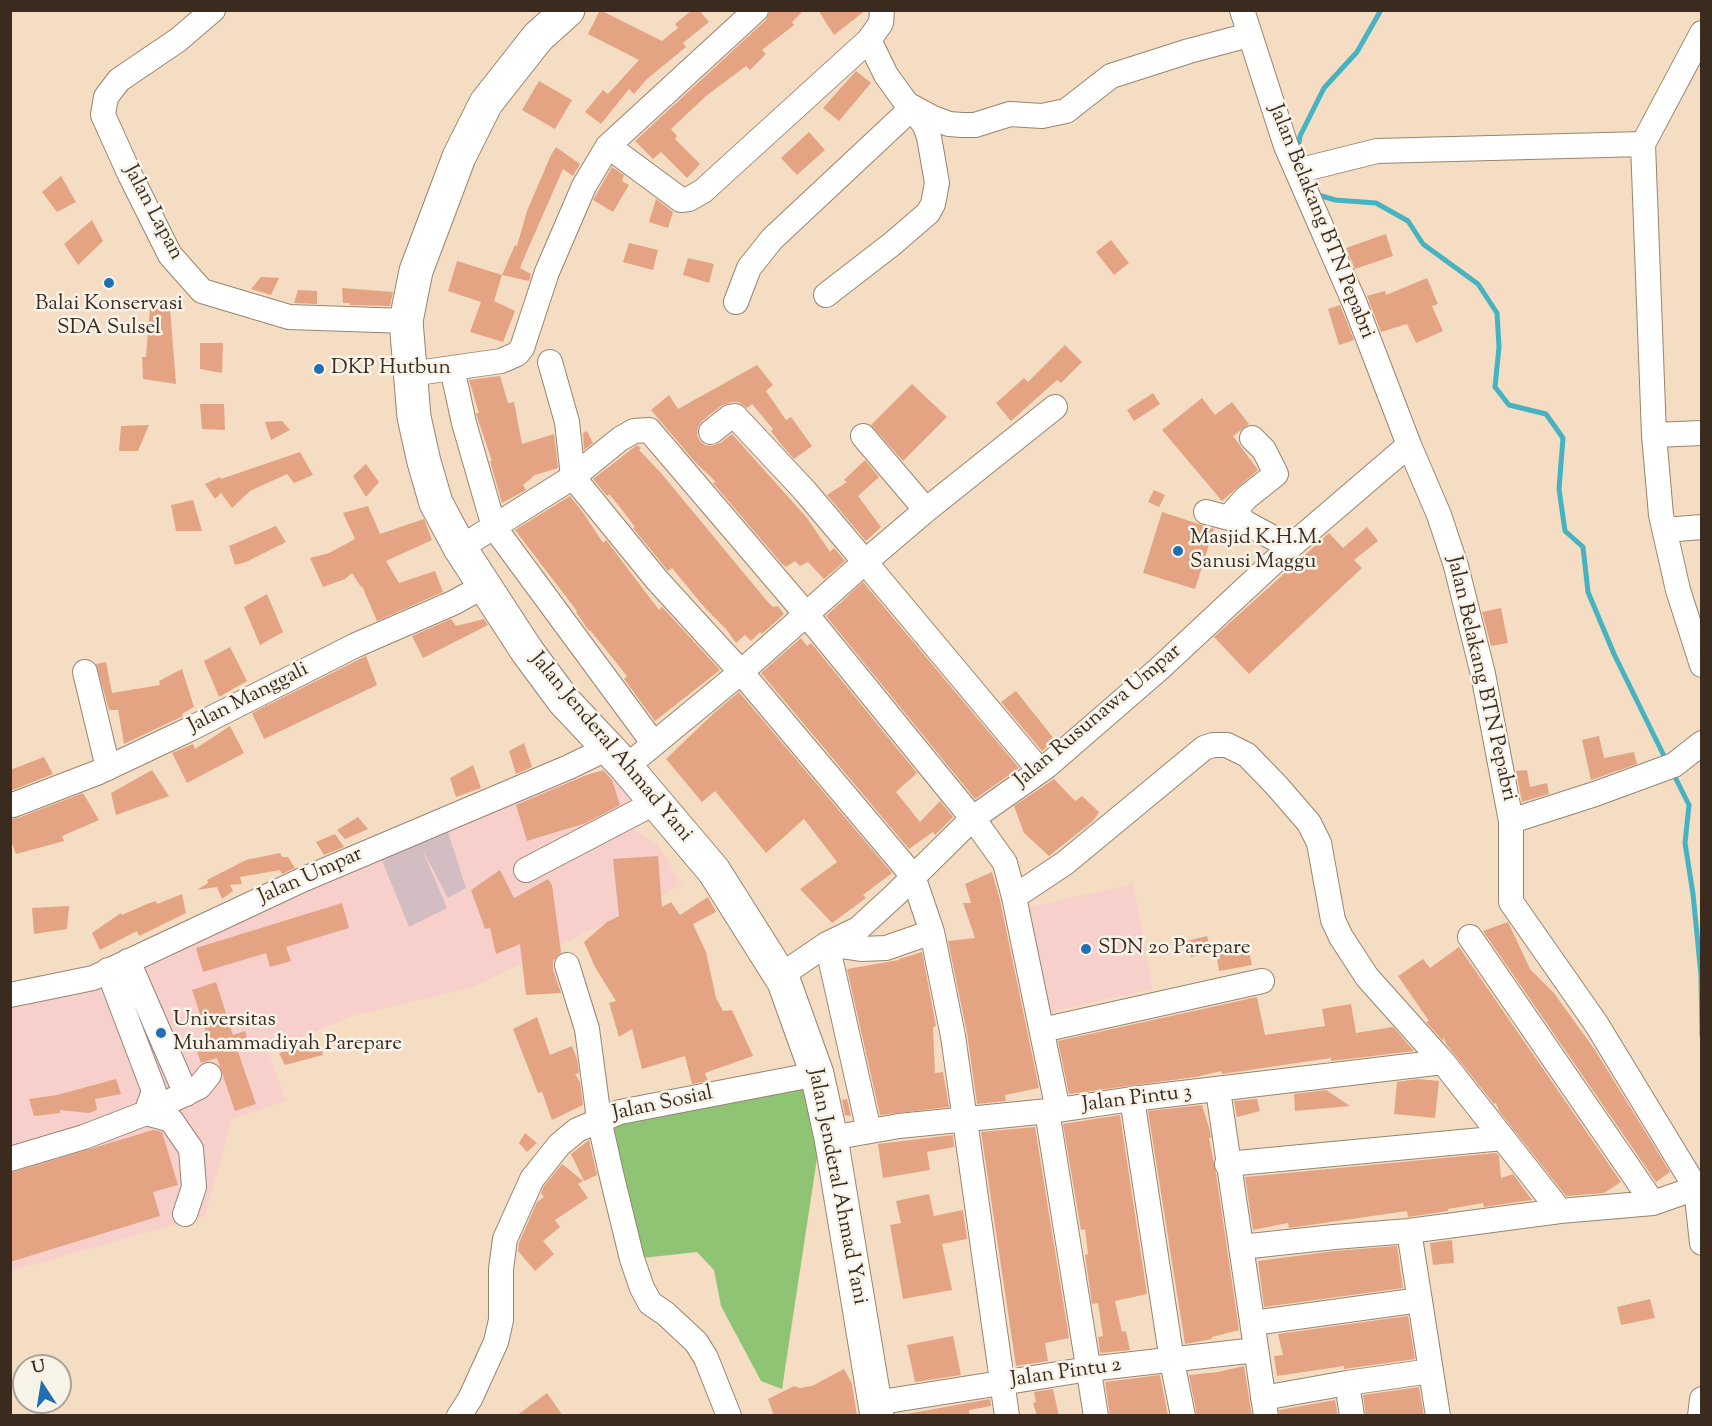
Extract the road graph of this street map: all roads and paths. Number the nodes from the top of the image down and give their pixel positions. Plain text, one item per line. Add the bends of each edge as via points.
1 (213, 10) edge
2 (568, 10) edge
3 (756, 10) edge
4 (882, 10) edge
5 (1242, 10) edge
6 (1701, 33) edge
7 (1249, 35) junction
8 (869, 40) junction
9 (913, 109) junction
10 (1643, 144) junction
11 (608, 146) junction
12 (1297, 171) junction
13 (826, 295) dead end
14 (736, 302) dead end
15 (406, 321) junction
16 (550, 362) dead end
17 (452, 368) junction
18 (410, 374) junction
19 (1054, 407) dead end
20 (711, 432) dead end
21 (1701, 433) edge
22 (1654, 435) junction
23 (863, 436) dead end
24 (1252, 438) dead end
25 (1409, 445) junction
26 (573, 477) junction
27 (926, 510) junction
28 (1206, 512) dead end
29 (1244, 522) junction
30 (494, 527) junction
31 (1701, 527) edge
32 (1665, 530) junction
33 (1290, 547) junction
34 (460, 548) junction
35 (865, 562) junction
36 (484, 586) junction
37 (1693, 609) edge
38 (806, 614) junction
39 (1701, 665) edge
40 (85, 672) dead end
41 (741, 672) junction
42 (654, 744) junction
43 (1693, 749) edge
44 (617, 757) junction
45 (108, 768) junction
46 (1040, 771) junction
47 (656, 802) junction
48 (13, 805) dead end
49 (973, 818) junction
50 (1511, 821) junction
51 (526, 870) dead end
52 (913, 876) junction
53 (1014, 897) junction
54 (932, 932) junction
55 (1470, 937) dead end
56 (827, 944) junction
57 (567, 965) dead end
58 (118, 966) junction
59 (780, 976) junction
60 (1262, 981) dead end
61 (10, 995) edge
62 (1042, 1030) junction
63 (1443, 1062) junction
64 (817, 1074) junction
65 (209, 1075) dead end
66 (1218, 1090) junction
67 (186, 1094) junction
68 (1132, 1099) junction
69 (1053, 1110) junction
70 (146, 1113) junction
71 (964, 1118) junction
72 (599, 1119) junction
73 (869, 1131) junction
74 (831, 1138) junction
75 (1503, 1138) junction
76 (10, 1159) edge
77 (1227, 1164) junction
78 (1696, 1188) junction
79 (1653, 1203) junction
80 (1560, 1211) junction
81 (185, 1214) dead end
82 (1409, 1231) junction
83 (1701, 1243) edge
84 (1241, 1247) junction
85 (1420, 1300) junction
86 (1253, 1323) junction
87 (1257, 1350) junction
88 (1172, 1361) junction
89 (1089, 1369) junction
90 (1431, 1371) junction
91 (1000, 1383) junction
92 (1347, 1383) junction
93 (1701, 1399) edge
94 (1265, 1407) edge
95 (876, 1409) edge
96 (471, 1410) edge
97 (729, 1416) edge
98 (1006, 1416) edge
99 (1096, 1416) edge
100 (1182, 1416) edge
101 (1352, 1416) edge
102 (1438, 1416) edge
103 (1700, 1416) edge

1 - 15 street, Jalan Lapan via 178,40 119,80 104,106 103,115 170,255 202,291 288,317
2 - 15 highway, Jalan Jenderal Ahmad Yani via 538,37 486,103 459,157 428,237
3 - 11 street
4 - 8 street via 881,23
5 - 7 street, Jalan Belakang BTN Pepabri
6 - 10 street
7 - 9 street via 1111,75 1066,111 1051,115 1010,114 962,125 949,124
7 - 12 street, Jalan Belakang BTN Pepabri
8 - 9 street via 894,88
8 - 11 street via 703,191 689,199 681,200
9 - 13 street via 929,136 937,183 933,204 928,213
9 - 14 street via 772,239 749,268
10 - 12 street via 1377,151
10 - 22 street
11 - 17 street via 584,186 547,272 522,348 501,361
12 - 25 street, Jalan Belakang BTN Pepabri via 1355,304
15 - 18 highway, Jalan Jenderal Ahmad Yani
16 - 26 street via 567,422
17 - 18 street
17 - 30 street
18 - 34 highway, Jalan Jenderal Ahmad Yani via 424,462 436,503
19 - 27 street, Jalan Umpar
20 - 35 street via 735,416
21 - 22 street
22 - 32 street
23 - 27 street
24 - 29 street via 1264,450 1276,474 1235,510
25 - 33 street, Jalan Rusunawa Umpar
25 - 50 street, Jalan Belakang BTN Pepabri via 1439,515 1466,600
26 - 30 street
26 - 38 street via 620,439 634,431 649,430
26 - 41 street via 657,580
27 - 35 street, Jalan Umpar
28 - 29 street
29 - 33 street
30 - 34 street
30 - 42 street
31 - 32 street
32 - 37 street
33 - 46 street, Jalan Rusunawa Umpar via 1159,669
34 - 36 highway, Jalan Jenderal Ahmad Yani
35 - 38 street, Jalan Umpar
35 - 46 street
36 - 44 highway, Jalan Jenderal Ahmad Yani via 564,701
36 - 45 street, Jalan Manggali
37 - 39 street
38 - 41 street, Jalan Umpar
38 - 49 street
40 - 45 street
41 - 42 street, Jalan Umpar
41 - 52 street
42 - 44 street, Jalan Umpar
43 - 50 street via 1674,765
44 - 47 highway, Jalan Jenderal Ahmad Yani
44 - 58 street, Jalan Umpar via 569,767 302,880
45 - 48 street, Jalan Manggali
46 - 49 street, Jalan Rusunawa Umpar
47 - 51 street
47 - 59 highway, Jalan Jenderal Ahmad Yani via 714,871
49 - 52 street, Jalan Rusunawa Umpar
49 - 53 street via 1004,860
50 - 78 street, Jalan Belakang BTN Pepabri via 1511,902 1597,1025
52 - 54 street
52 - 56 street, Jalan Rusunawa Umpar via 858,928
53 - 62 street
53 - 63 street via 1065,863 1204,748 1227,745 1247,755 1309,823 1319,843 1329,905 1341,937 1375,988
54 - 56 street via 886,948 861,950
54 - 71 street via 953,1036
55 - 79 street
56 - 59 street, Jalan Rusunawa Umpar
56 - 73 street
57 - 72 street via 587,1029
58 - 61 street, Jalan Umpar via 93,978
58 - 67 street
58 - 70 street via 154,1091
59 - 64 highway, Jalan Jenderal Ahmad Yani
60 - 62 street
62 - 69 street
63 - 66 street, Jalan Pintu 3
63 - 75 street
64 - 72 street, Jalan Sosial
64 - 74 highway, Jalan Jenderal Ahmad Yani
65 - 67 street
66 - 68 street, Jalan Pintu 3
66 - 77 street
67 - 70 street
68 - 69 street, Jalan Pintu 3
68 - 88 street
69 - 71 street, Jalan Pintu 3
69 - 89 street
70 - 76 street
70 - 81 street via 171,1120 191,1149 194,1187
71 - 73 street, Jalan Pintu 3
71 - 91 street
72 - 96 street, Jalan Sosial via 559,1145 523,1196 506,1239 496,1342
72 - 97 street via 642,1288 650,1303 696,1342
73 - 74 street, Jalan Pintu 3
74 - 95 highway, Jalan Jenderal Ahmad Yani
75 - 77 street
75 - 80 street
77 - 84 street
78 - 79 street
78 - 83 street
79 - 80 street
80 - 82 street
82 - 84 street
82 - 85 street
84 - 86 street
85 - 86 street
85 - 90 street
86 - 87 street
87 - 88 street, Jalan Pintu 2
87 - 94 street
88 - 89 street, Jalan Pintu 2
88 - 100 street
89 - 91 street, Jalan Pintu 2
89 - 99 street
90 - 92 street
90 - 102 street
91 - 95 street, Jalan Pintu 2
91 - 98 street
92 - 94 street
92 - 101 street
93 - 103 street

